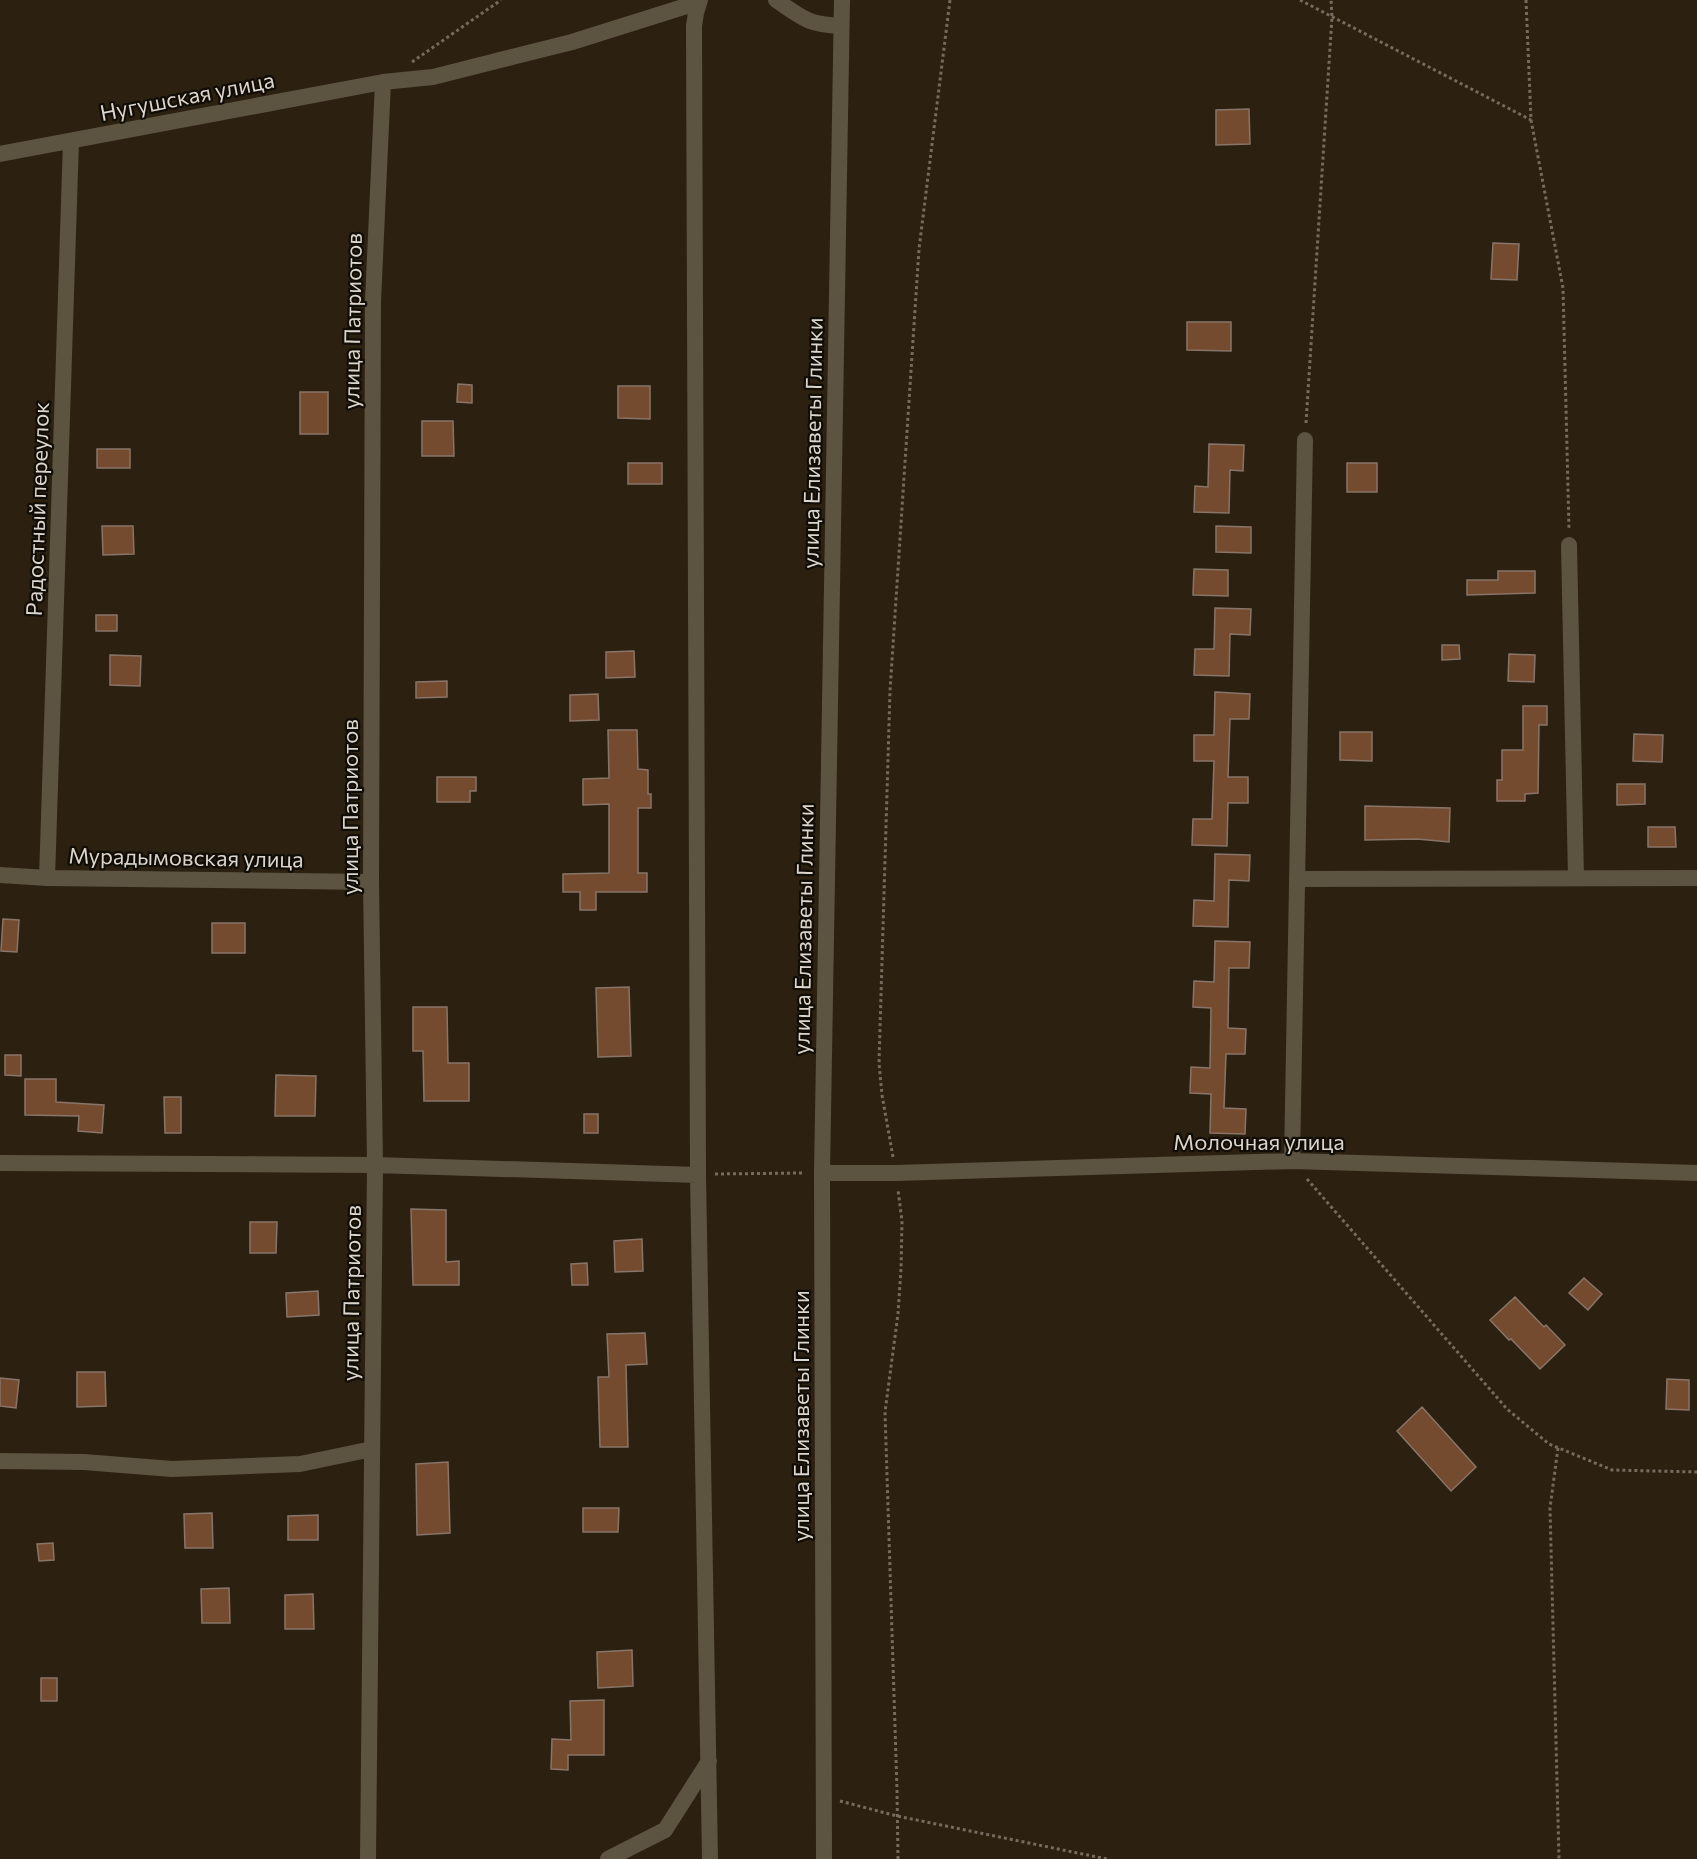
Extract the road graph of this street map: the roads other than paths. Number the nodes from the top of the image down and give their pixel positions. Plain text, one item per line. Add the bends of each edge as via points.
1 (776, 0) edge
2 (842, 0) edge
3 (700, 1) edge
4 (841, 26) junction
5 (383, 82) junction
6 (72, 141) junction
7 (0, 154) edge
8 (1305, 440) road end
9 (1569, 545) road end
10 (0, 875) edge
11 (47, 878) junction
12 (1576, 878) junction
13 (1697, 878) edge
14 (1297, 879) junction
15 (371, 882) junction
16 (1292, 1161) junction
17 (0, 1163) edge
18 (375, 1165) junction
19 (822, 1173) junction
20 (1697, 1173) edge
21 (698, 1174) junction
22 (372, 1449) junction
23 (0, 1461) edge
24 (709, 1761) junction
25 (368, 1859) edge
26 (608, 1859) edge
27 (710, 1859) edge
28 (824, 1859) edge

1 - 4 street via 806,21
2 - 4 street, улица Елизаветы Глинки
3 - 5 street via 572,42 433,77
3 - 21 street via 694,26
4 - 19 street, улица Елизаветы Глинки
5 - 6 street, Нугушская улица
5 - 15 street, улица Патриотов via 373,301
6 - 7 street, Нугушская улица
6 - 11 street, Радостный переулок
8 - 14 street
9 - 12 street
10 - 11 street, Мурадымовская улица
11 - 15 street, Мурадымовская улица
12 - 13 street
12 - 14 street
14 - 16 street
15 - 18 street, улица Патриотов
16 - 19 street, Молочная улица
16 - 20 street, Молочная улица
17 - 18 street
18 - 21 street
18 - 22 street, улица Патриотов
19 - 28 street, улица Елизаветы Глинки
21 - 24 street
22 - 23 street via 300,1464 172,1469
22 - 25 street, улица Патриотов
24 - 26 street via 665,1830
24 - 27 street

